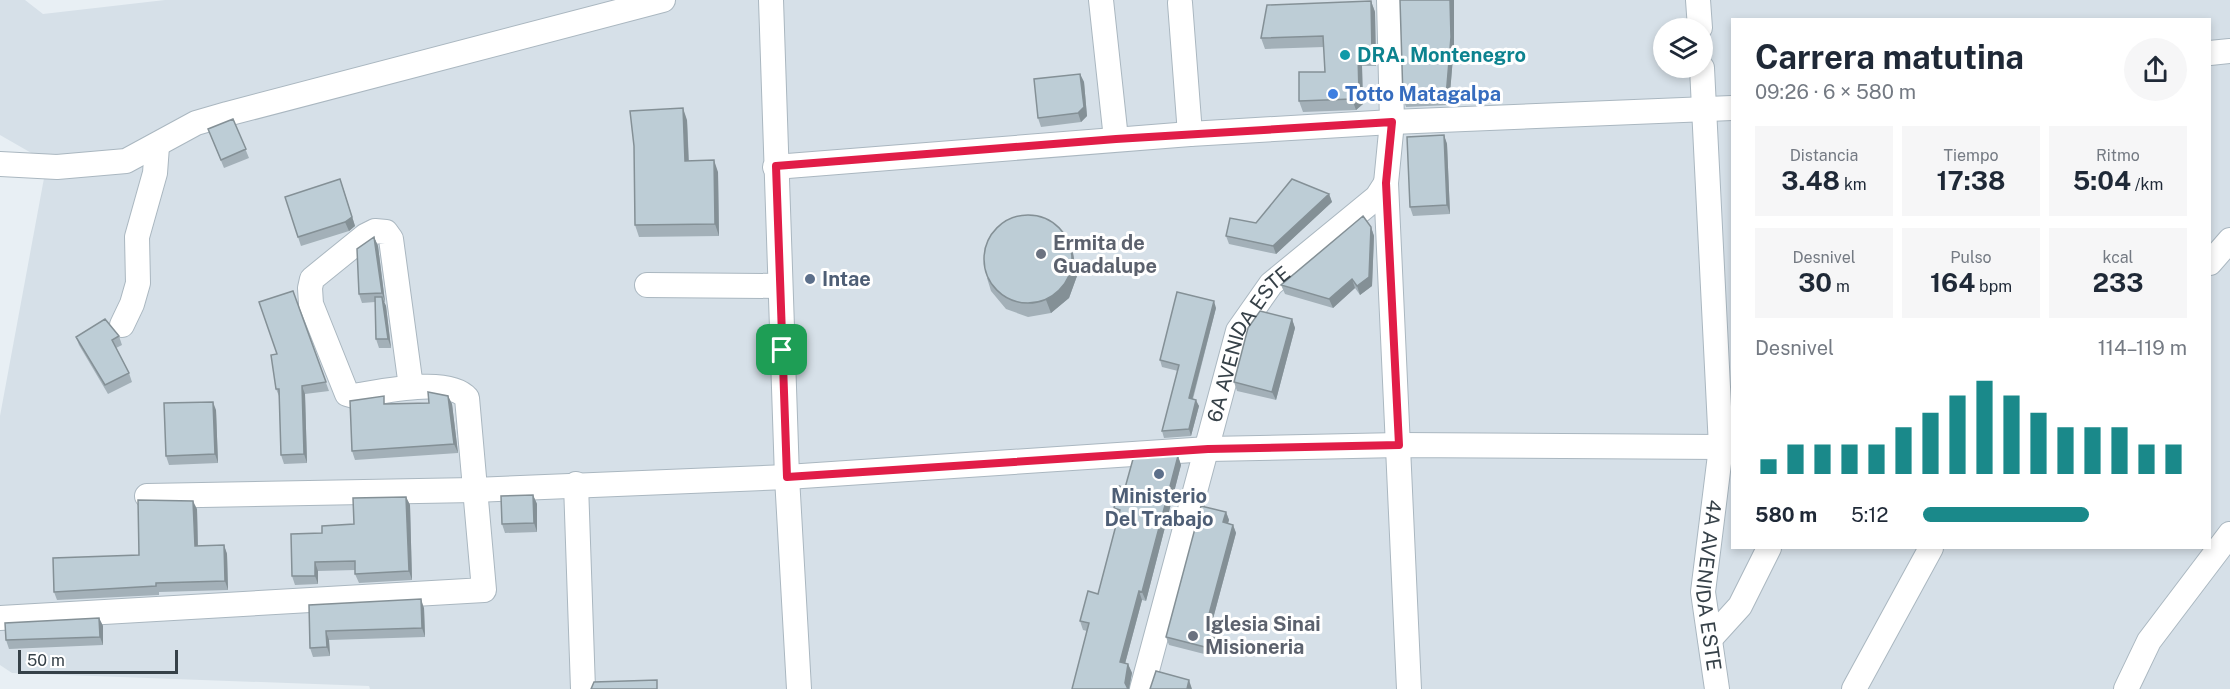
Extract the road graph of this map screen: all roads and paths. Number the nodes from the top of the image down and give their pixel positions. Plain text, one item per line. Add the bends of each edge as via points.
1 (663, 0) edge
2 (771, 0) edge
3 (1101, 0) edge
4 (1389, 0) edge
5 (1698, 0) edge
6 (1180, 3) dead end
7 (1699, 18) edge
8 (2230, 51) edge
9 (2211, 53) edge
10 (1702, 78) edge
11 (1731, 108) edge
12 (1704, 109) junction
13 (1392, 122) junction
14 (1190, 134) junction
15 (1116, 139) junction
16 (157, 146) junction
17 (0, 164) edge
18 (776, 166) junction
19 (1386, 183) junction
20 (2230, 240) edge
21 (2211, 262) edge
22 (647, 285) dead end
23 (779, 286) junction
24 (122, 325) dead end
25 (411, 387) junction
26 (1399, 445) junction
27 (1721, 447) junction
28 (1208, 449) junction
29 (787, 477) junction
30 (576, 484) junction
31 (474, 490) junction
32 (147, 496) dead end
33 (2230, 534) edge
34 (1768, 549) edge
35 (1930, 549) edge
36 (0, 618) edge
37 (1710, 639) junction
38 (583, 689) edge
39 (799, 689) edge
40 (1142, 689) edge
41 (1409, 689) edge
42 (1717, 689) edge
43 (1854, 689) edge
44 (2126, 689) edge

1 - 16 street via 227,114 196,123
2 - 18 street
3 - 15 street
4 - 13 street
5 - 7 street
6 - 14 street
8 - 9 street
10 - 12 street
11 - 12 street
12 - 13 street
12 - 27 street, 4A AVENIDA ESTE
13 - 14 street
13 - 19 street
14 - 15 street
15 - 18 street
16 - 17 street via 139,157 114,163 57,167
16 - 24 street via 155,173 137,237 138,283
18 - 23 street
19 - 26 street
19 - 28 street, 6A AVENIDA ESTE via 1377,197 1270,284 1238,332
20 - 21 street
22 - 23 street
23 - 29 street
25 - 25 street via 391,239 386,232 375,231 312,279 311,304 347,394
25 - 31 street via 453,388 466,398
26 - 27 street
26 - 28 street
26 - 41 street
27 - 37 street, 4A AVENIDA ESTE via 1703,592
28 - 29 street
28 - 40 street, 6A AVENIDA ESTE
29 - 30 street
29 - 39 street
30 - 31 street
30 - 38 street
31 - 32 street
31 - 36 street via 484,590
33 - 44 street via 2149,641
34 - 37 street via 1740,606
35 - 43 street
37 - 42 street, 4A AVENIDA ESTE

